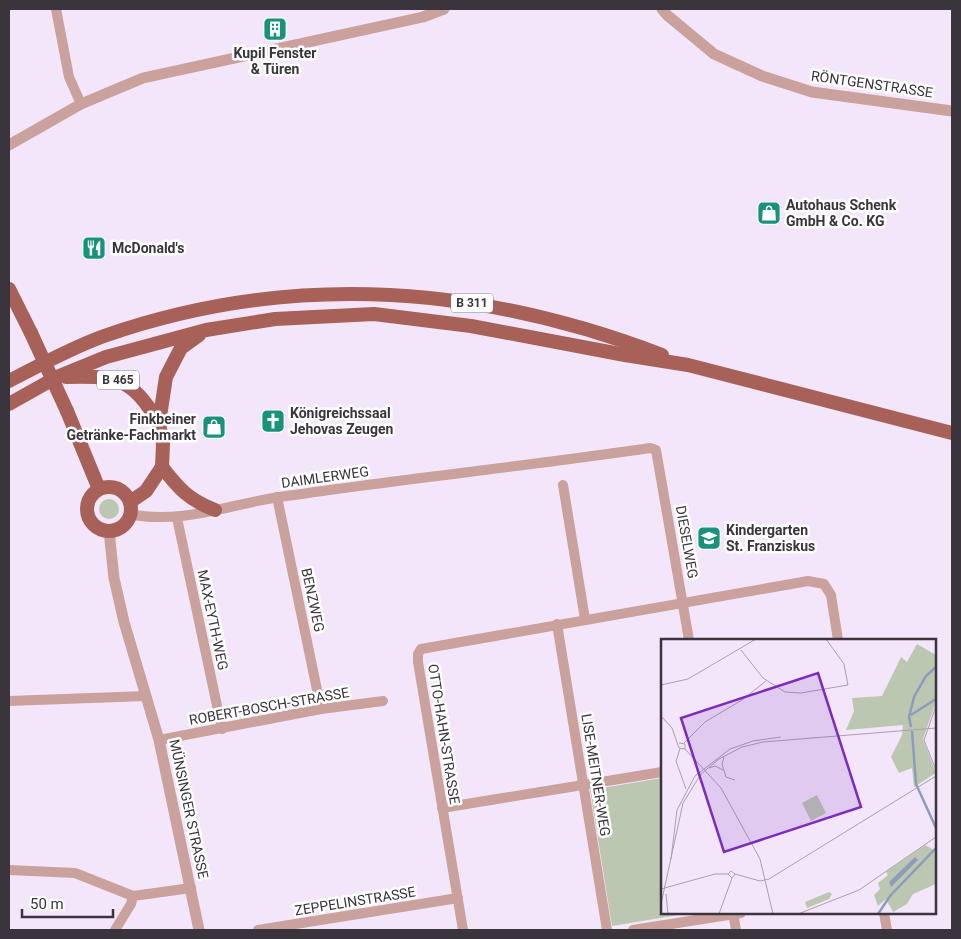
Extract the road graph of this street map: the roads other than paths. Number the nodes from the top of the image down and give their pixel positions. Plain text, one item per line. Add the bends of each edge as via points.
1 (56, 9) edge
2 (444, 9) edge
3 (662, 9) edge
4 (81, 104) junction
5 (952, 111) edge
6 (9, 145) edge
7 (9, 289) edge
8 (206, 330) junction
9 (688, 365) junction
10 (57, 377) junction
11 (9, 381) edge
12 (9, 404) edge
13 (159, 423) junction
14 (952, 433) edge
15 (656, 450) joint
16 (162, 467) junction
17 (563, 486) dead end
18 (99, 489) junction
19 (278, 497) junction
20 (130, 508) junction
21 (215, 510) junction
22 (177, 518) junction
23 (109, 531) junction
24 (683, 602) junction
25 (585, 619) junction
26 (557, 624) junction
27 (689, 639) edge
28 (838, 639) edge
29 (146, 696) junction
30 (9, 701) edge
31 (383, 701) dead end
32 (321, 709) junction
33 (222, 729) junction
34 (159, 740) junction
35 (661, 772) edge
36 (584, 784) junction
37 (442, 808) junction
38 (9, 870) edge
39 (191, 888) junction
40 (133, 896) junction
41 (458, 898) junction
42 (730, 914) edge
43 (736, 914) edge
44 (884, 914) edge
45 (316, 926) edge
46 (115, 930) edge
47 (198, 930) edge
48 (258, 930) edge
49 (463, 930) edge
50 (607, 930) edge
51 (633, 930) edge
52 (736, 930) edge
53 (887, 930) edge

1 - 4 street via 69,77
2 - 4 street via 423,17 142,78
3 - 5 street, RÖNTGENSTRASSE via 714,54 762,76 812,92
4 - 6 street
7 - 18 main road, bridge via 67,411
8 - 9 main road, B 311 via 275,319 374,314 471,326
8 - 10 main road, B 311 via 106,357
8 - 13 main road, B 465 via 181,348 166,377
9 - 11 main road, B 311 via 630,343 500,308 412,295 356,293 248,300 156,320 104,336
9 - 14 main road, B 311
10 - 12 main road, B 311
10 - 13 main road, B 465 via 104,376 118,381 147,403
13 - 16 main road, B 465 via 163,444
15 - 19 street, DAIMLERWEG via 650,448
15 - 24 street, DIESELWEG
16 - 20 main road
16 - 21 main road via 194,502
17 - 25 street
18 - 20 main road via 116,488 124,494
18 - 23 main road via 89,498 87,514 97,528
19 - 21 street, DAIMLERWEG
19 - 32 street, BENZWEG
20 - 22 street, DAIMLERWEG via 143,517
20 - 23 main road via 123,526
21 - 22 street, DAIMLERWEG
22 - 33 street, MAX-EYTH-WEG
23 - 29 street, MÜNSINGER STRASSE via 114,578
24 - 25 street, OTTO-HAHN-STRASSE
24 - 27 street, DIESELWEG
24 - 28 street, OTTO-HAHN-STRASSE via 808,581 824,584 831,595
25 - 26 street, OTTO-HAHN-STRASSE
26 - 36 street, LISE-MEITNER-WEG
26 - 37 street, OTTO-HAHN-STRASSE via 421,649 418,654
29 - 30 street
29 - 34 street, MÜNSINGER STRASSE
31 - 32 street, ROBERT-BOSCH-STRASSE
32 - 33 street, ROBERT-BOSCH-STRASSE
33 - 34 street, ROBERT-BOSCH-STRASSE
34 - 39 street, MÜNSINGER STRASSE
35 - 36 street
36 - 37 street
36 - 50 street, LISE-MEITNER-WEG
37 - 41 street, OTTO-HAHN-STRASSE
38 - 40 street via 76,873
39 - 40 street
39 - 47 street, MÜNSINGER STRASSE
40 - 46 street
41 - 45 street, ZEPPELINSTRASSE
41 - 49 street, OTTO-HAHN-STRASSE
42 - 51 street
43 - 52 street
44 - 53 street
45 - 48 street, ZEPPELINSTRASSE

